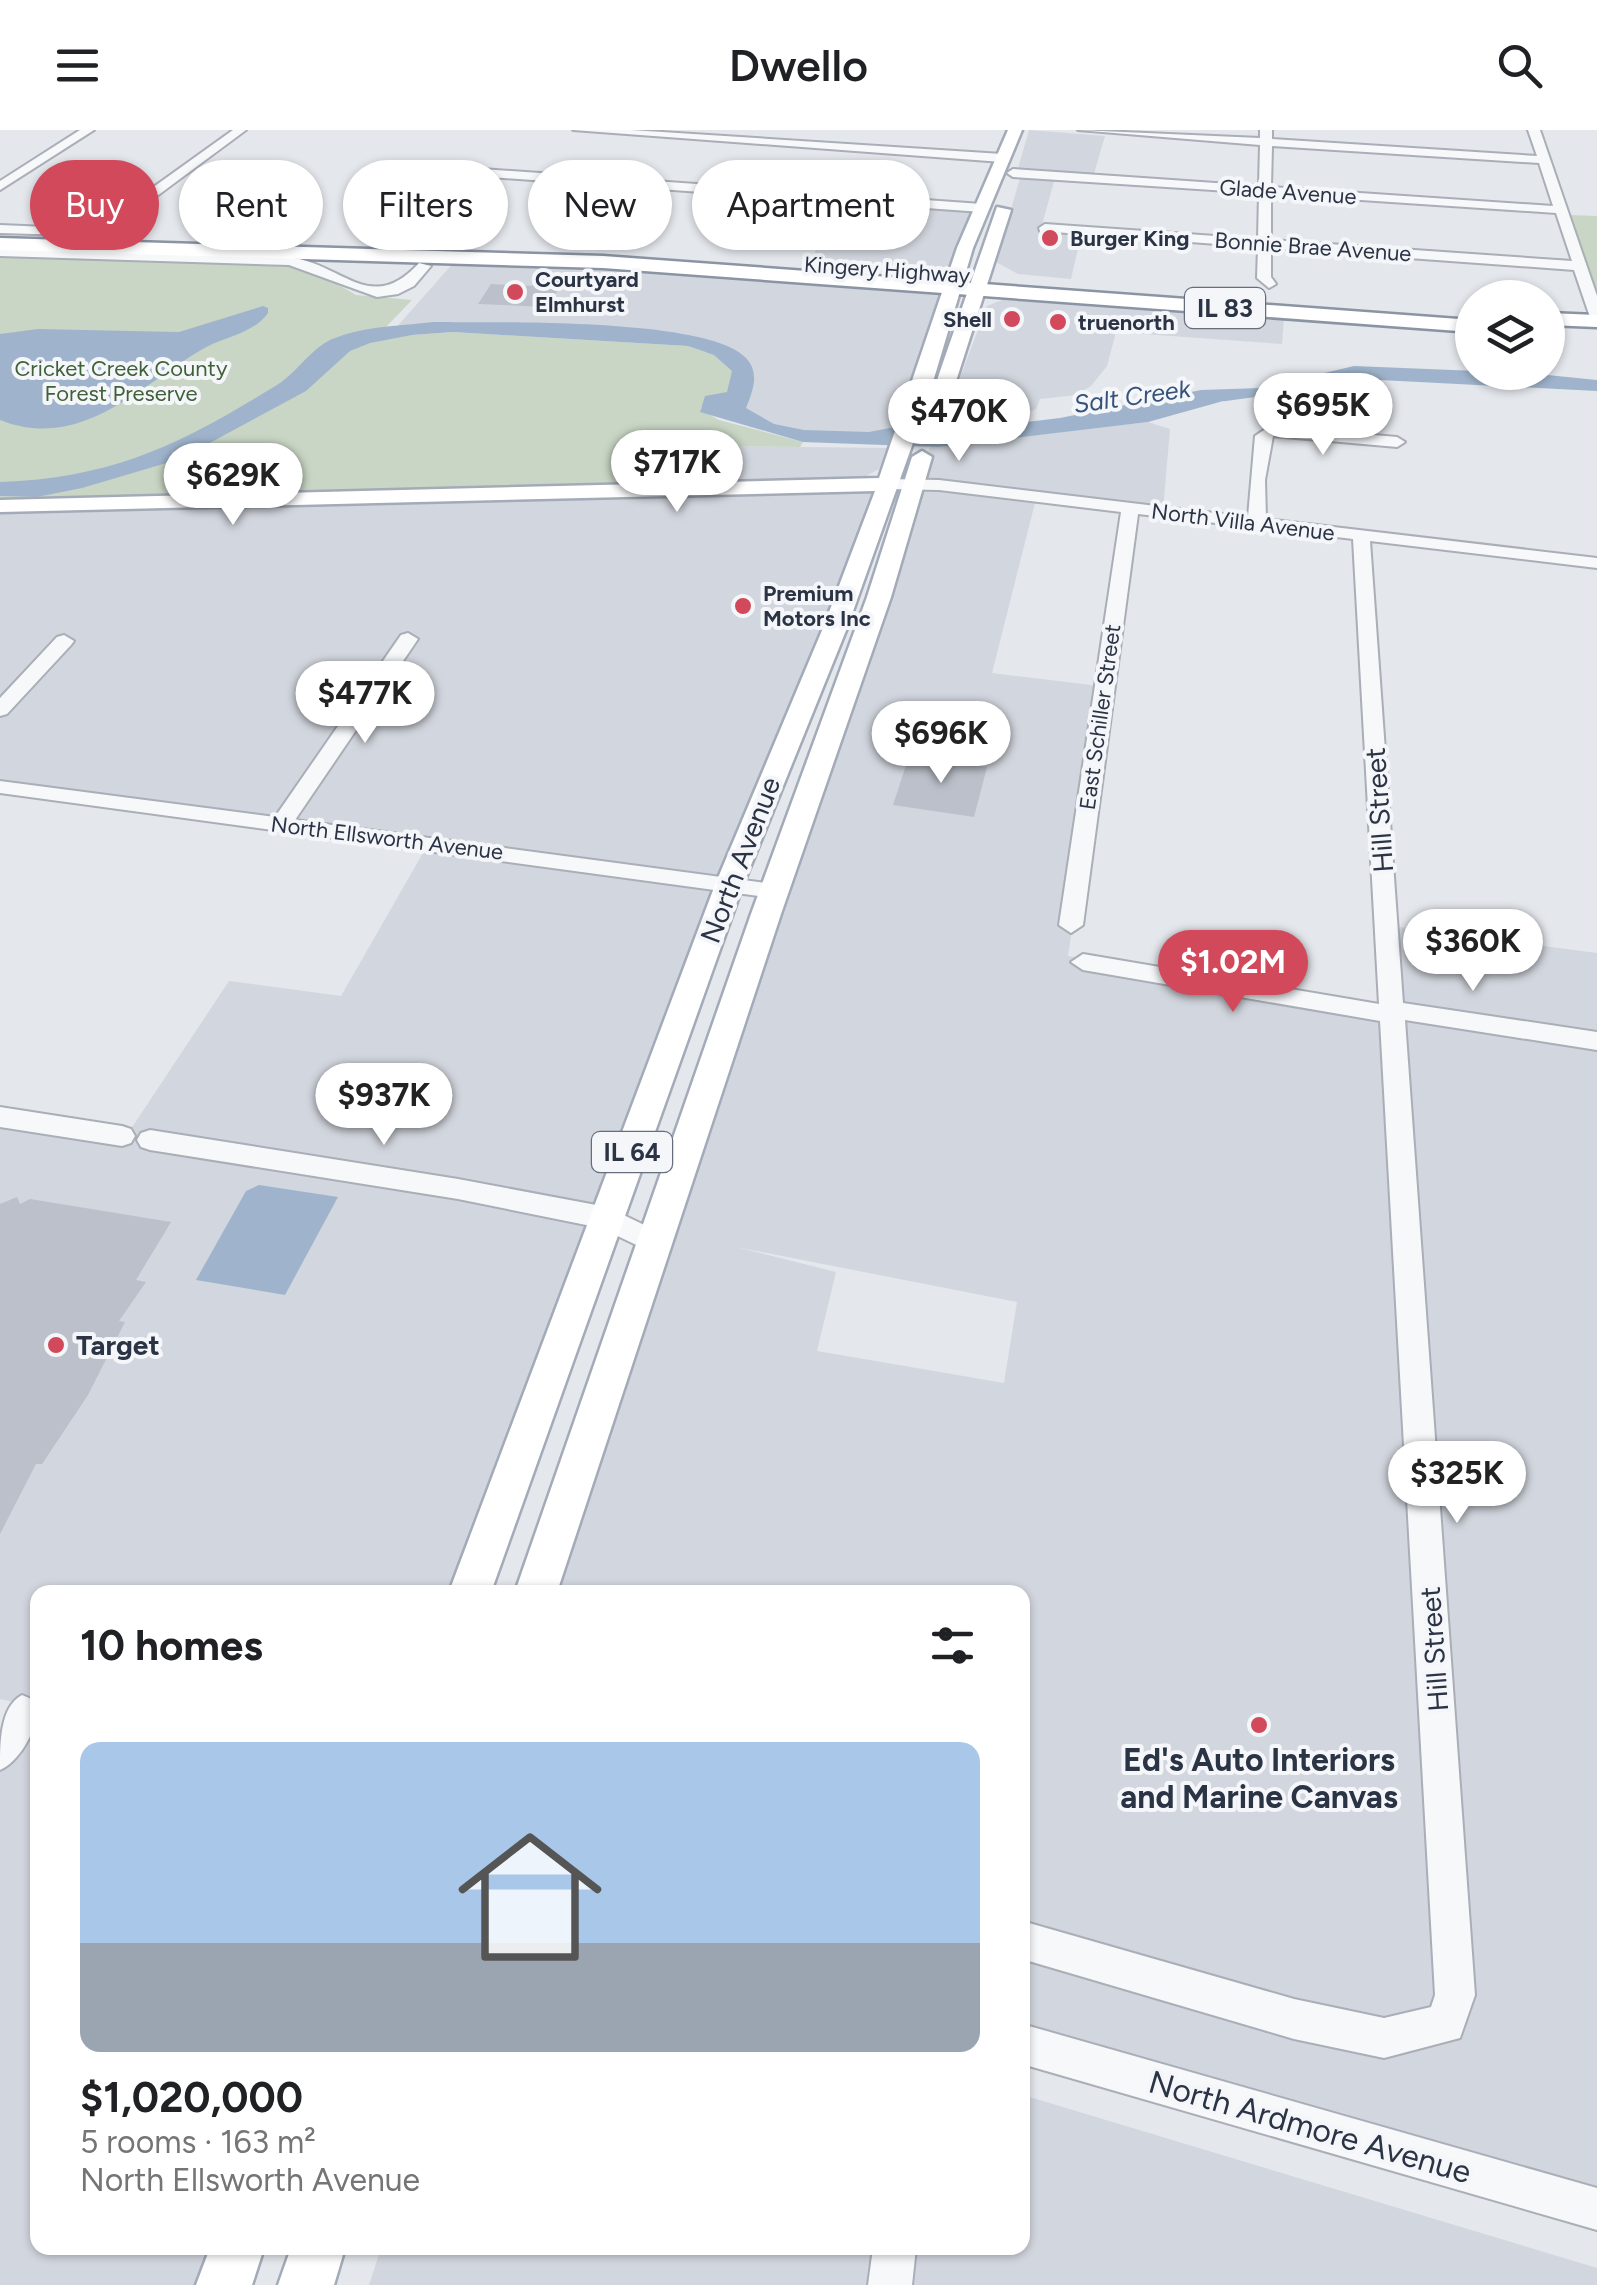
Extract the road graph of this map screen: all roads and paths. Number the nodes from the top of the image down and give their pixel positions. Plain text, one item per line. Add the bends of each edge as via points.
1 (88, 130) edge
2 (240, 130) edge
3 (579, 130) edge
4 (1015, 130) edge
5 (1028, 130) edge
6 (1084, 130) edge
7 (1534, 130) edge
8 (1266, 136) edge
9 (1544, 160) junction
10 (1008, 166) junction
11 (508, 175) edge
12 (0, 186) edge
13 (1265, 190) junction
14 (982, 208) junction
15 (1562, 210) junction
16 (1045, 228) dead end
17 (0, 237) edge
18 (1264, 244) junction
19 (0, 252) edge
20 (382, 254) junction
21 (475, 257) junction
22 (424, 266) junction
23 (1581, 266) junction
24 (695, 267) junction
25 (982, 276) junction
26 (1269, 284) dead end
27 (952, 286) junction
28 (1037, 287) junction
29 (970, 311) junction
30 (1455, 313) edge
31 (1565, 319) edge
32 (1597, 319) edge
33 (1455, 324) edge
34 (1565, 331) edge
35 (1597, 333) edge
36 (925, 413) junction
37 (1397, 442) dead end
38 (901, 484) junction
39 (0, 506) edge
40 (1130, 509) junction
41 (1257, 523) junction
42 (1362, 535) junction
43 (1597, 562) edge
44 (64, 640) dead end
45 (408, 640) dead end
46 (0, 710) edge
47 (0, 788) edge
48 (281, 824) junction
49 (729, 886) junction
50 (774, 892) junction
51 (1071, 925) dead end
52 (1083, 962) dead end
53 (1392, 1012) junction
54 (1597, 1041) edge
55 (0, 1117) edge
56 (122, 1136) dead end
57 (150, 1140) dead end
58 (607, 1218) junction
59 (655, 1243) junction
60 (473, 1585) edge
61 (538, 1585) edge
62 (20, 1711) edge
63 (0, 1752) edge
64 (1030, 1942) edge
65 (1030, 2046) edge
66 (1597, 2209) edge
67 (235, 2255) edge
68 (316, 2255) edge
69 (894, 2255) edge
70 (224, 2285) edge
71 (306, 2285) edge
72 (890, 2285) edge

1 - 12 street
2 - 17 street via 98,233
3 - 10 street, Glade Avenue
4 - 10 main road, North Avenue / IL 64
5 - 10 main road, IL 64
6 - 8 street
7 - 9 street
8 - 9 street
8 - 13 street
9 - 15 street
10 - 13 street, Glade Avenue
10 - 14 main road, North Avenue / IL 64
10 - 25 main road, IL 64
11 - 14 street
13 - 15 street, Glade Avenue
13 - 18 street
14 - 27 main road, North Avenue / IL 64
15 - 23 street
16 - 18 street, Bonnie Brae Avenue
17 - 20 highway
17 - 27 highway, Kingery Highway / IL 83 via 613,254
18 - 23 street, Bonnie Brae Avenue
18 - 26 street
19 - 22 street via 282,260 376,293 406,286
20 - 21 highway
20 - 22 highway via 416,258
21 - 22 highway
21 - 24 highway
23 - 32 street
24 - 27 highway
24 - 27 highway via 891,282 924,291
25 - 27 highway, Kingery Highway / IL 83
25 - 28 highway, Kingery Highway / IL 83
25 - 29 main road, IL 64
27 - 36 main road, North Avenue / IL 64
28 - 29 highway
28 - 30 highway, Kingery Highway / IL 83
28 - 33 highway, Kingery Highway / IL 83
29 - 36 main road, IL 64
31 - 32 highway
34 - 35 highway
36 - 38 main road, IL 64 via 922,454
36 - 38 main road, North Avenue / IL 64 via 900,452
37 - 41 street via 1270,431 1263,436
38 - 39 main road
38 - 40 street, North Villa Avenue
38 - 49 main road, North Avenue / IL 64
38 - 50 main road, IL 64 via 879,597
40 - 41 street, North Villa Avenue
40 - 51 street, East Schiller Street
41 - 42 street, North Villa Avenue
42 - 43 street, North Villa Avenue
42 - 53 street, Hill Street
44 - 46 street
45 - 48 street
47 - 48 street, North Ellsworth Avenue
48 - 49 street, North Ellsworth Avenue
49 - 50 street, North Ellsworth Avenue
49 - 58 main road, North Avenue / IL 64
50 - 59 main road, North Avenue / IL 64
52 - 53 street
53 - 54 street
53 - 64 street, Hill Street via 1456,1982 1446,2024 1384,2038
55 - 56 street
57 - 58 street
58 - 59 street
58 - 60 main road, North Avenue / IL 64
59 - 61 main road, North Avenue / IL 64
62 - 63 street
65 - 66 street, North Ardmore Avenue
67 - 70 main road
68 - 71 main road
69 - 72 street

